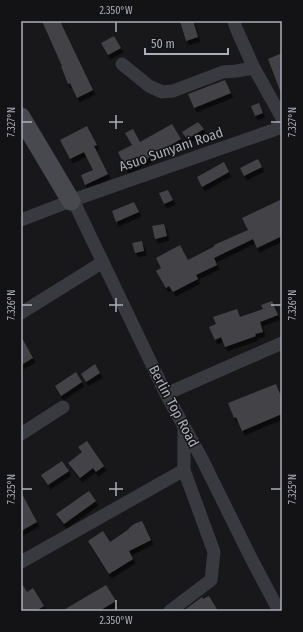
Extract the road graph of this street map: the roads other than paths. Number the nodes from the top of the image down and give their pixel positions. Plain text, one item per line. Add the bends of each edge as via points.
1 (234, 21) edge
2 (122, 64) dead end
3 (254, 68) junction
4 (21, 117) edge
5 (282, 118) edge
6 (282, 127) edge
7 (72, 200) junction
8 (21, 220) edge
9 (103, 262) junction
10 (21, 312) edge
11 (282, 343) edge
12 (166, 394) junction
13 (63, 407) dead end
14 (184, 427) junction
15 (21, 434) edge
16 (184, 470) junction
17 (21, 562) edge
18 (170, 611) edge
19 (279, 611) edge

1 - 3 street
2 - 3 street via 149,86 162,92 173,91 223,72
3 - 5 street
4 - 7 street, Berlin Top Road
6 - 7 street, Asuo Sunyani Road
7 - 8 street, Asuo Sunyani Road
7 - 9 street, Berlin Top Road
9 - 10 street
9 - 12 street, Berlin Top Road
11 - 12 street
12 - 14 street, Berlin Top Road
13 - 15 street
14 - 16 street
14 - 19 street, Berlin Top Road
16 - 17 street
16 - 18 street via 214,552 211,580

